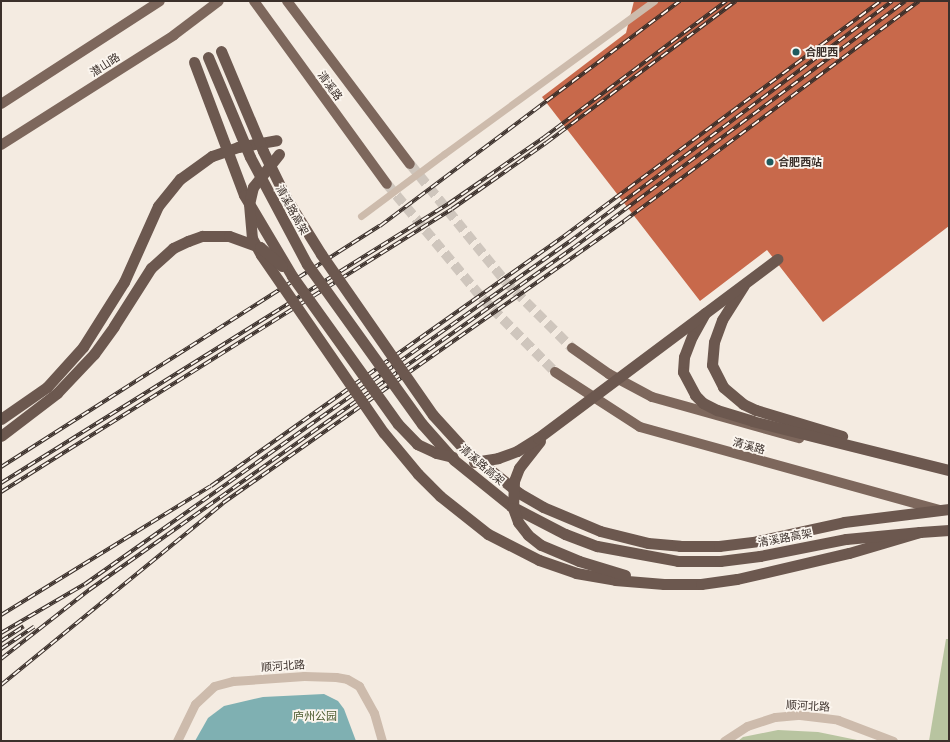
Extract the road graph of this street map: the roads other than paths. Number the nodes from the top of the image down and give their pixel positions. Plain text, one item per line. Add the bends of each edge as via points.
1 (160, 1) edge
2 (219, 1) edge
3 (254, 1) edge
4 (287, 1) edge
5 (654, 1) edge
6 (221, 51) dead end
7 (208, 57) dead end
8 (194, 62) dead end
9 (1, 104) edge
10 (276, 140) dead end
11 (1, 145) edge
12 (279, 154) dead end
13 (410, 164) tunnel mouth
14 (387, 184) tunnel mouth
15 (361, 216) dead end
16 (292, 276) junction
17 (746, 282) junction
18 (706, 312) junction
19 (572, 348) tunnel mouth
20 (555, 372) tunnel mouth
21 (1, 418) edge
22 (3, 435) edge
23 (889, 454) junction
24 (949, 470) edge
25 (949, 475) edge
26 (949, 511) edge
27 (949, 530) edge
28 (920, 532) junction
29 (664, 584) junction
30 (177, 741) edge
31 (382, 741) edge
32 (724, 741) edge
33 (892, 741) edge

1 - 9 main road
2 - 11 main road, 潜山路 via 174,35
3 - 14 main road, 清溪路
4 - 13 main road, 清溪路
5 - 15 street, bridge
6 - 26 highway, 清溪路高架, bridge via 263,151 286,198 321,254 433,415 463,448 519,493 557,514 600,531 648,543 680,546 719,546 757,541 844,522
7 - 28 highway, 清溪路高架, bridge via 250,157 307,264 422,424 454,460 511,506 565,534 597,546 678,561 720,561 846,539
8 - 16 highway, bridge via 244,195
10 - 21 highway, bridge via 238,147 212,156 180,179 158,206 113,302 83,347 47,387
12 - 29 highway, bridge via 253,187 249,204 252,238 276,279 384,433 418,474 445,500 488,534 539,560 576,573 602,578
16 - 18 highway, bridge via 398,424 412,439 436,453 473,462 498,458 517,451 538,438
16 - 22 highway, bridge via 260,248 229,236 202,236 173,248 151,268 114,326 76,374 42,406
17 - 18 highway, bridge via 777,259
17 - 23 highway via 722,320 714,342 712,365 723,387 743,404 756,410 811,425
17 - 29 highway, bridge via 560,422 536,445 519,468 514,481 513,508 518,522 528,535 541,545 617,573
18 - 23 highway via 692,336 684,357 683,372 694,395 703,403 717,410 752,420
19 - 25 main road, 清溪路 via 609,374 652,397 736,423
20 - 26 main road, 清溪路 via 640,427 817,478
23 - 24 highway
27 - 28 highway, 清溪路高架
28 - 29 highway, bridge via 784,570 701,584
30 - 31 street, 顺河北路 via 195,704 214,686 304,676 347,679 359,686 374,713
32 - 33 street, 顺河北路 via 747,726 775,717 800,716 838,720

